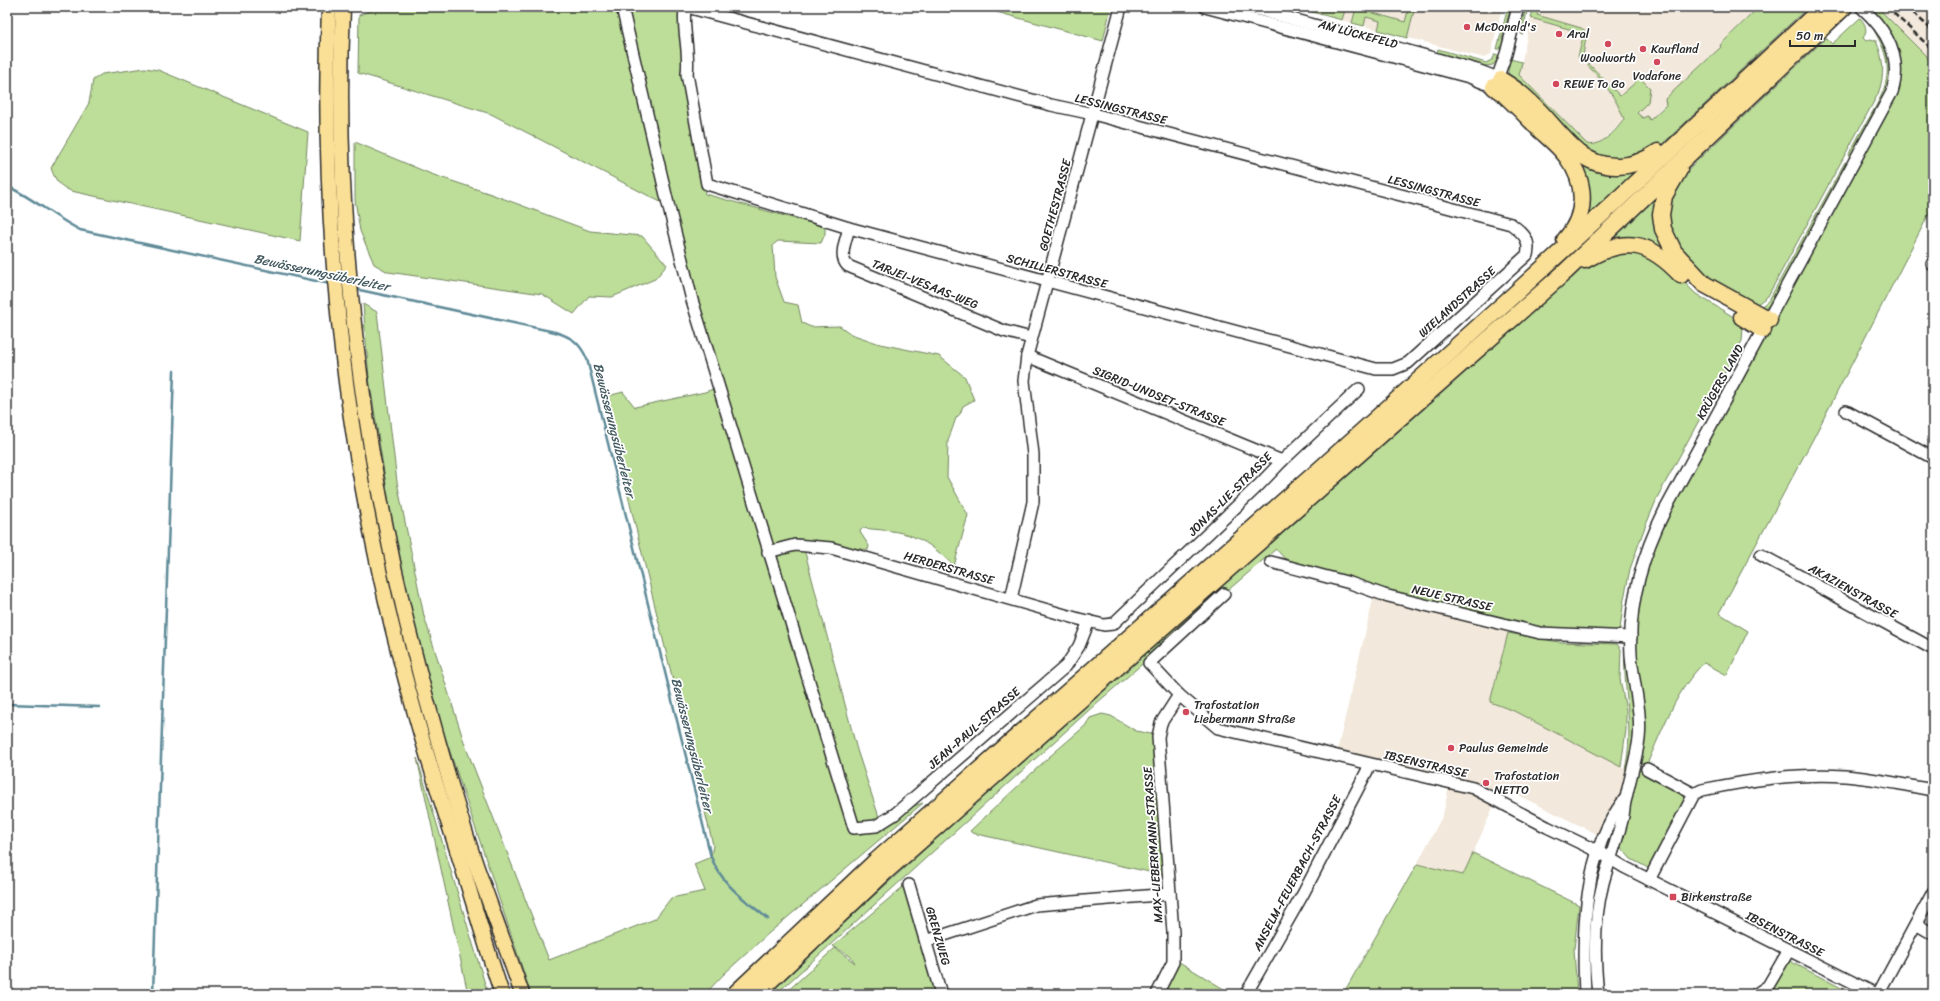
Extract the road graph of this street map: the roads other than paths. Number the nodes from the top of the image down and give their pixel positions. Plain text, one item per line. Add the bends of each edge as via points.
1 (329, 7) edge
2 (343, 7) edge
3 (622, 7) edge
4 (686, 7) edge
5 (1121, 7) edge
6 (1205, 7) edge
7 (1249, 7) edge
8 (1518, 7) edge
9 (1844, 7) edge
10 (1861, 7) edge
11 (1824, 13) edge
12 (1496, 83) junction
13 (1093, 114) junction
14 (1692, 129) junction
15 (1714, 130) junction
16 (849, 228) junction
17 (1527, 255) joint
18 (1564, 272) junction
19 (1047, 282) junction
20 (1518, 291) junction
21 (1766, 325) junction
22 (1031, 338) junction
23 (1027, 356) junction
24 (1402, 366) joint
25 (1359, 389) dead end
26 (1846, 411) dead end
27 (1933, 458) edge
28 (1282, 461) junction
29 (768, 552) junction
30 (1761, 555) dead end
31 (1271, 562) dead end
32 (1224, 594) dead end
33 (1011, 599) junction
34 (1121, 618) joint
35 (1089, 621) junction
36 (1631, 637) junction
37 (1933, 649) edge
38 (1179, 695) junction
39 (1369, 764) junction
40 (1647, 769) dead end
41 (1933, 790) edge
42 (1694, 794) junction
43 (1626, 798) junction
44 (1599, 852) junction
45 (1611, 858) junction
46 (1649, 880) junction
47 (909, 885) dead end
48 (1933, 892) edge
49 (1170, 894) junction
50 (1916, 924) junction
51 (1933, 934) edge
52 (926, 941) junction
53 (1788, 950) junction
54 (502, 994) edge
55 (522, 994) edge
56 (735, 994) edge
57 (756, 994) edge
58 (941, 994) edge
59 (1157, 994) edge
60 (1246, 994) edge
61 (1585, 994) edge
62 (1598, 994) edge
63 (1756, 994) edge
64 (1877, 994) edge

1 - 54 main road via 327,142 334,262 349,399 365,498 398,651 424,747
2 - 55 main road via 343,138 352,304 376,475 420,674 462,820
3 - 29 street via 692,300
4 - 13 street, LESSINGSTRASSE
4 - 16 street, SCHILLERSTRASSE via 683,23 689,56 688,74 707,184
5 - 13 street, GOETHESTRASSE
6 - 12 street, AM LÜCKEFELD
7 - 12 street, AM LÜCKEFELD via 1477,70
8 - 12 street
9 - 11 highway
10 - 21 street, KRÜGERS LAND via 1884,30 1892,47 1896,67 1892,92
11 - 14 highway
11 - 15 highway
12 - 14 highway via 1530,102 1579,153 1607,165 1626,167 1642,163
12 - 20 highway via 1566,156 1579,177 1582,194 1580,215 1570,234
13 - 17 street, LESSINGSTRASSE via 1511,224 1524,234 1528,242
13 - 19 street, GOETHESTRASSE
14 - 20 highway
15 - 18 highway
15 - 21 highway via 1676,174 1662,205 1663,229 1674,252 1704,284
16 - 19 street, SCHILLERSTRASSE
16 - 22 street, TARJEI-VESAAS-WEG via 842,256 843,262 848,266 1004,331
17 - 24 street, WIELANDSTRASSE
18 - 21 highway via 1596,253 1614,246 1631,245 1645,248 1667,261 1701,294
18 - 57 highway via 885,872
19 - 22 street, GOETHESTRASSE
19 - 24 street, SCHILLERSTRASSE via 1365,368 1393,369
20 - 56 highway via 876,861
21 - 36 street, KRÜGERS LAND via 1651,537 1637,583
22 - 23 street, GOETHESTRASSE
23 - 28 street, SIGRID-UNDSET-STRASSE
23 - 33 street, GOETHESTRASSE via 1024,387 1033,454 1034,495
25 - 28 street, JONAS-LIE-STRASSE
26 - 27 street
28 - 34 street, JONAS-LIE-STRASSE
29 - 33 street, HERDERSTRASSE via 795,545 831,548
29 - 35 street, JEAN-PAUL-STRASSE via 854,828 876,826 894,814 1066,666 1079,646
30 - 37 street, AKAZIENSTRASSE
31 - 36 street, NEUE STRASSE via 1384,595 1540,633
32 - 38 street, IBSENSTRASSE via 1149,664
33 - 35 street, HERDERSTRASSE
34 - 35 street, HERDERSTRASSE via 1113,624 1104,625
36 - 43 street, KRÜGERS LAND via 1639,737 1635,766
38 - 39 street, IBSENSTRASSE via 1218,728
38 - 49 street, MAX-LIEBERMANN-STRASSE via 1161,723 1158,737
39 - 44 street, IBSENSTRASSE via 1473,788
39 - 60 street, ANSELM-FEUERBACH-STRASSE via 1303,894
40 - 42 street
41 - 42 street via 1846,776 1818,776 1766,778 1702,790
42 - 46 street
43 - 44 street, KRÜGERS LAND via 1616,810 1600,842
43 - 45 street, KRÜGERS LAND
44 - 45 street, IBSENSTRASSE
44 - 61 street, KRÜGERS LAND via 1587,903 1583,953
45 - 46 street, IBSENSTRASSE
45 - 62 street, KRÜGERS LAND via 1603,884 1596,945
46 - 53 street, IBSENSTRASSE
47 - 52 street, GRENZWEG
48 - 50 street
49 - 52 street via 1036,905
49 - 59 street, MAX-LIEBERMANN-STRASSE via 1173,962
50 - 51 street
50 - 64 street
52 - 58 street, GRENZWEG
53 - 63 street via 1768,986
53 - 64 street, IBSENSTRASSE

